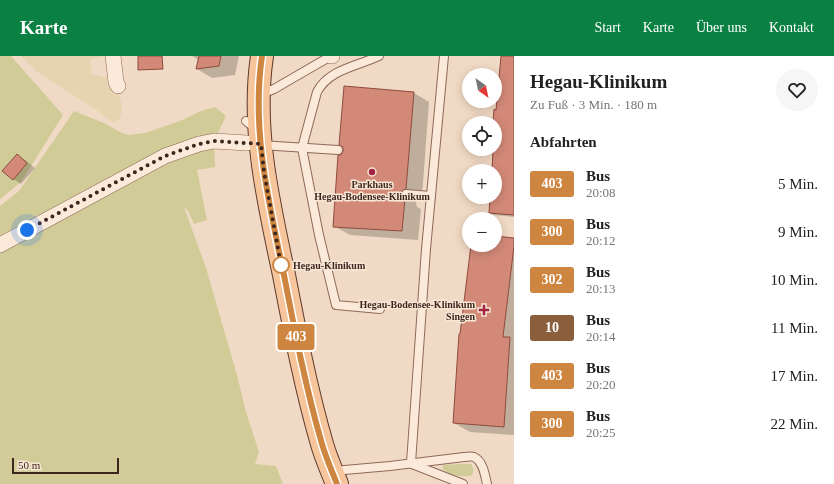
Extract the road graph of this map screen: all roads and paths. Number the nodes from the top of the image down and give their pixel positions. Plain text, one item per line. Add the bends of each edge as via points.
1 (113, 56) edge
2 (262, 56) edge
3 (331, 56) edge
4 (379, 56) edge
5 (444, 56) edge
6 (118, 86) dead end
7 (259, 95) junction
8 (253, 135) junction
9 (302, 148) junction
10 (338, 150) dead end
11 (406, 194) dead end
12 (431, 196) junction
13 (0, 245) edge
14 (380, 309) dead end
15 (411, 463) junction
16 (335, 478) edge
17 (463, 484) edge
18 (487, 484) edge

1 - 6 street
2 - 7 main road
3 - 7 lane
4 - 9 lane via 331,76 320,86
5 - 12 lane
7 - 8 main road
8 - 9 lane
8 - 13 street via 199,144 165,156
8 - 16 main road via 264,172 299,349 322,445
9 - 10 lane
9 - 14 lane via 336,305
11 - 12 lane
12 - 15 lane
15 - 16 lane
15 - 17 lane
15 - 18 lane via 473,456 479,461

